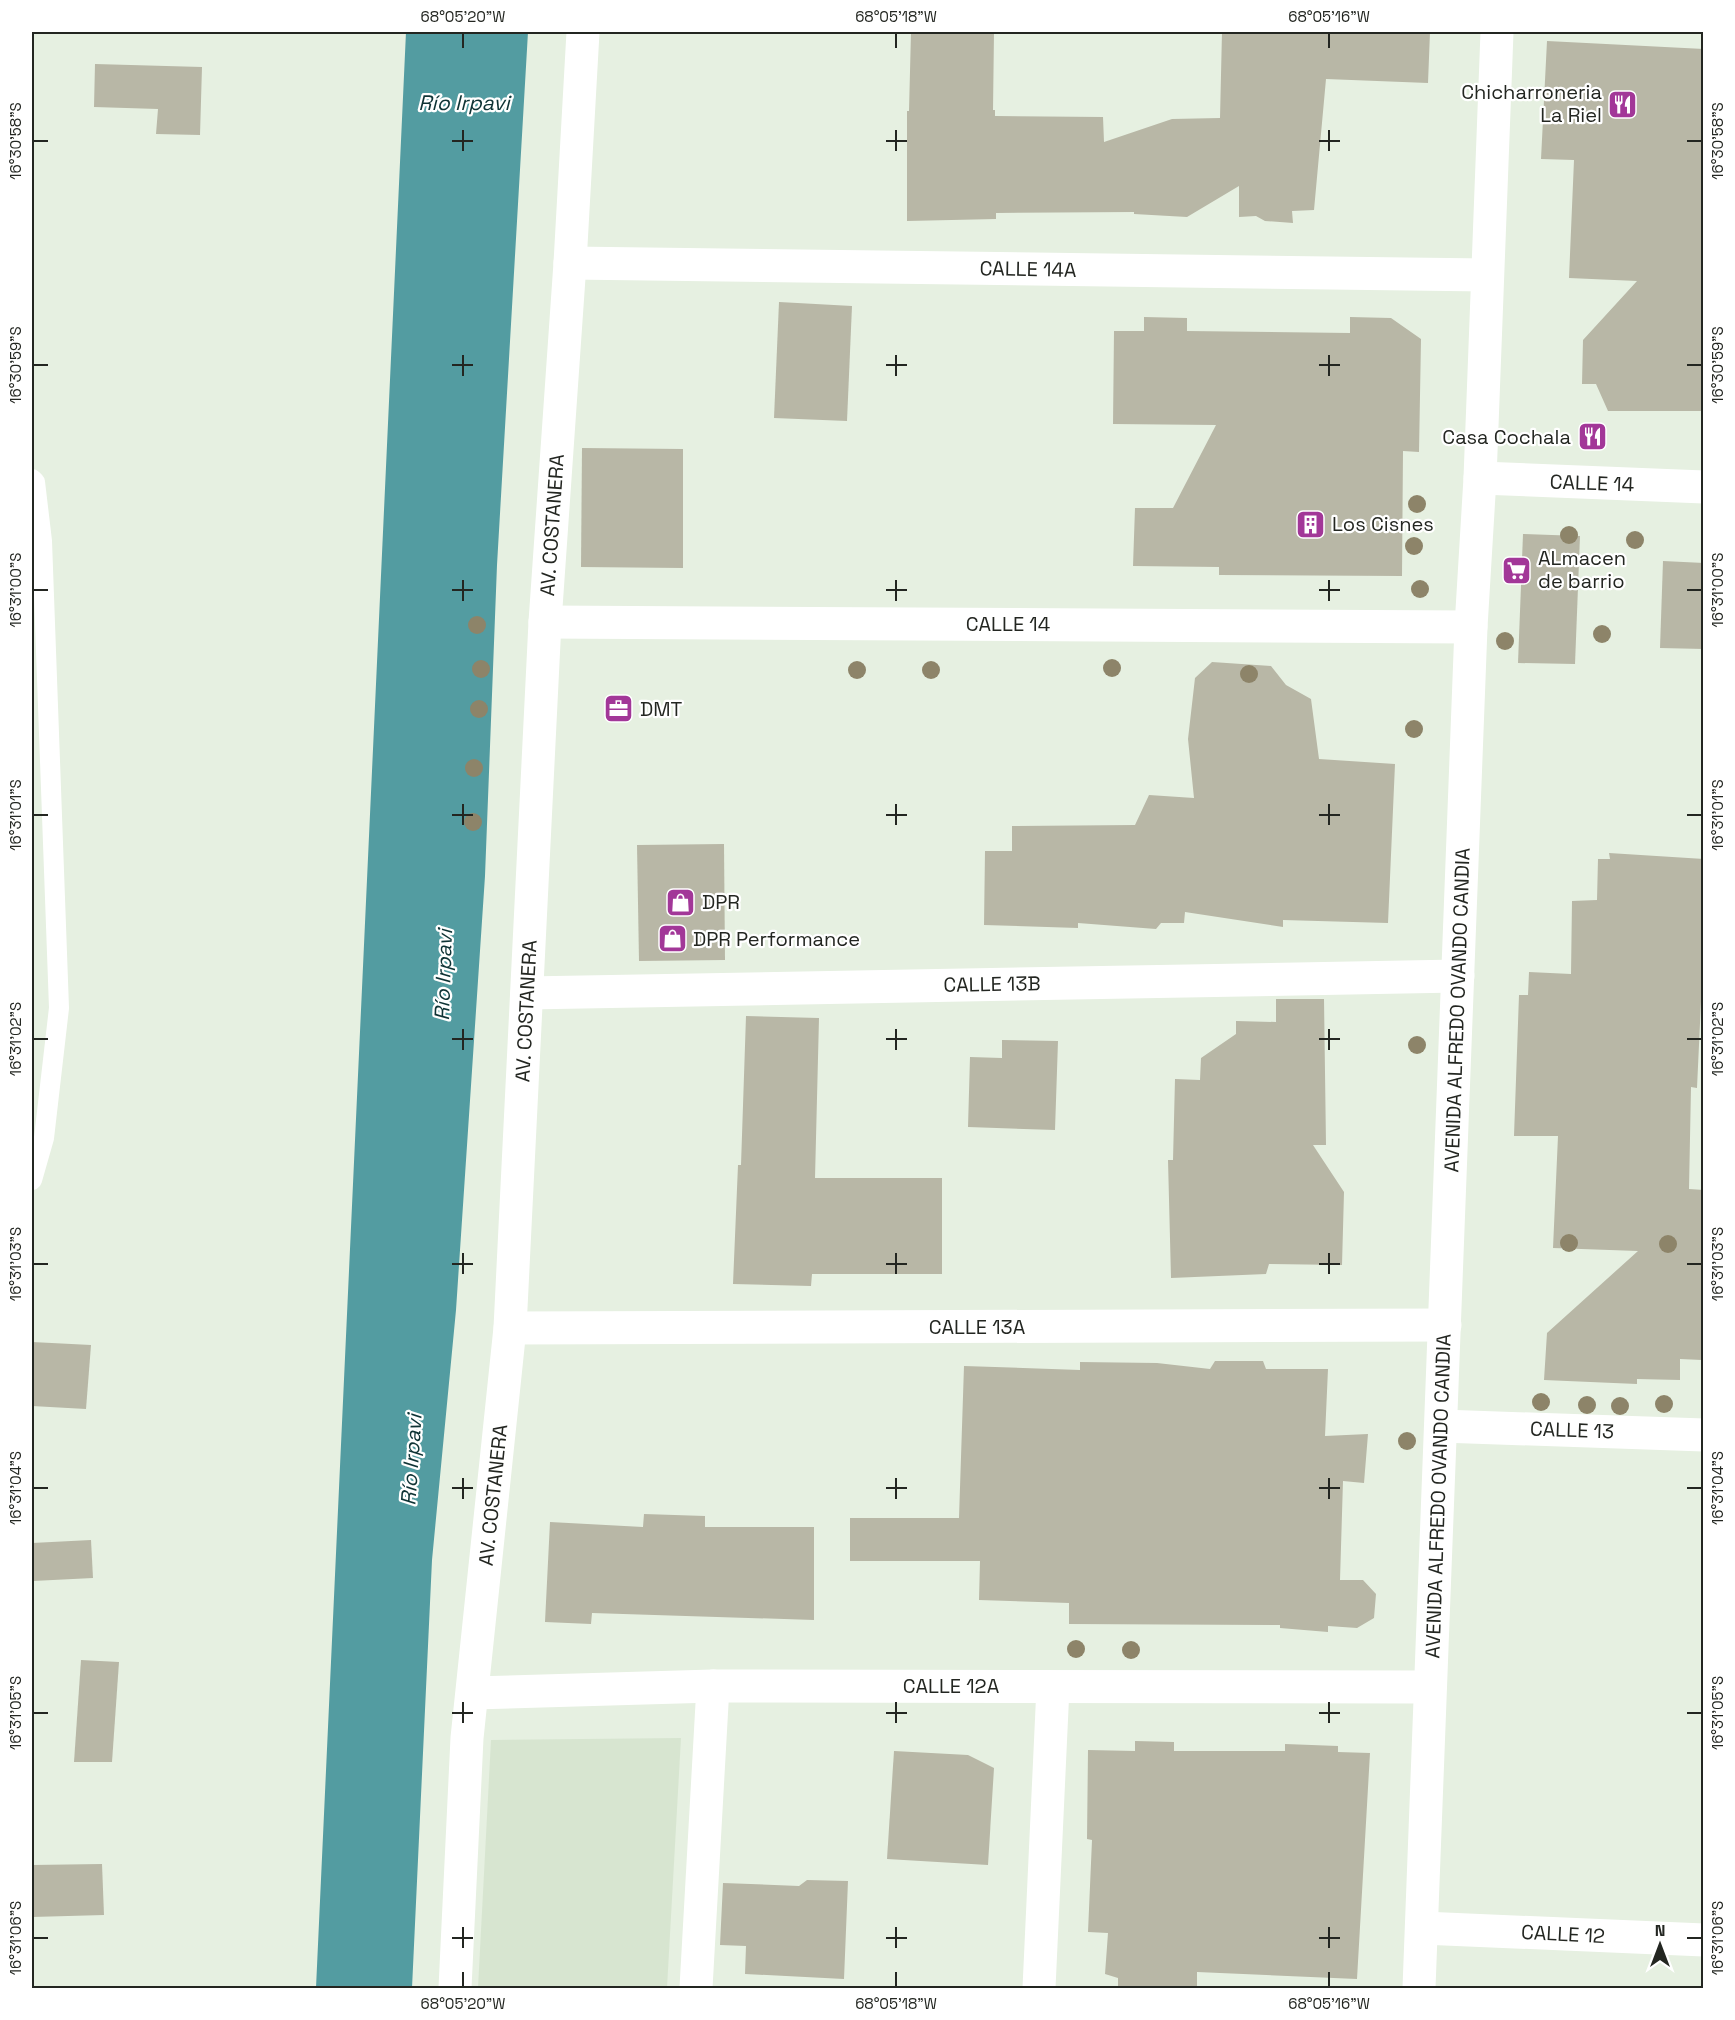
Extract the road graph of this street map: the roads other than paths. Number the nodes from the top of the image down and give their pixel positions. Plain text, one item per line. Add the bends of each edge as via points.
1 (583, 32) edge
2 (1497, 32) edge
3 (570, 263) junction
4 (1487, 275) junction
5 (1480, 478) junction
6 (32, 479) edge
7 (1704, 487) edge
8 (545, 622) junction
9 (1471, 627) junction
10 (1458, 976) junction
11 (527, 993) junction
12 (32, 1180) edge
13 (1445, 1325) junction
14 (510, 1329) junction
15 (1442, 1425) junction
16 (1704, 1435) edge
17 (713, 1686) junction
18 (1053, 1687) junction
19 (1430, 1688) junction
20 (473, 1693) junction
21 (1422, 1928) junction
22 (1704, 1940) edge
23 (455, 1989) edge
24 (696, 1989) edge
25 (1039, 1989) edge
26 (1419, 1989) edge

1 - 3 street, AV. COSTANERA
2 - 4 street, AVENIDA ALFREDO OVANDO CANDIA
3 - 4 street, CALLE 14A
3 - 8 street, AV. COSTANERA
4 - 5 street, AVENIDA ALFREDO OVANDO CANDIA
5 - 7 street, CALLE 14
5 - 9 street, AVENIDA ALFREDO OVANDO CANDIA
6 - 12 lane via 42,541 59,1008 44,1138
8 - 9 street, CALLE 14
8 - 11 street, AV. COSTANERA
9 - 10 street, AVENIDA ALFREDO OVANDO CANDIA
10 - 11 street, CALLE 13B
10 - 13 street, AVENIDA ALFREDO OVANDO CANDIA
11 - 14 street, AV. COSTANERA
13 - 14 street, CALLE 13A
13 - 15 street, AVENIDA ALFREDO OVANDO CANDIA
14 - 20 street, AV. COSTANERA
15 - 16 street, CALLE 13
15 - 19 street, AVENIDA ALFREDO OVANDO CANDIA
17 - 18 street, CALLE 12A
17 - 20 street, CALLE 12A
17 - 24 street
18 - 19 street, CALLE 12A
18 - 25 street
19 - 21 street, AVENIDA ALFREDO OVANDO CANDIA
20 - 23 street, AV. COSTANERA via 467,1738
21 - 22 street, CALLE 12
21 - 26 street, AVENIDA ALFREDO OVANDO CANDIA

